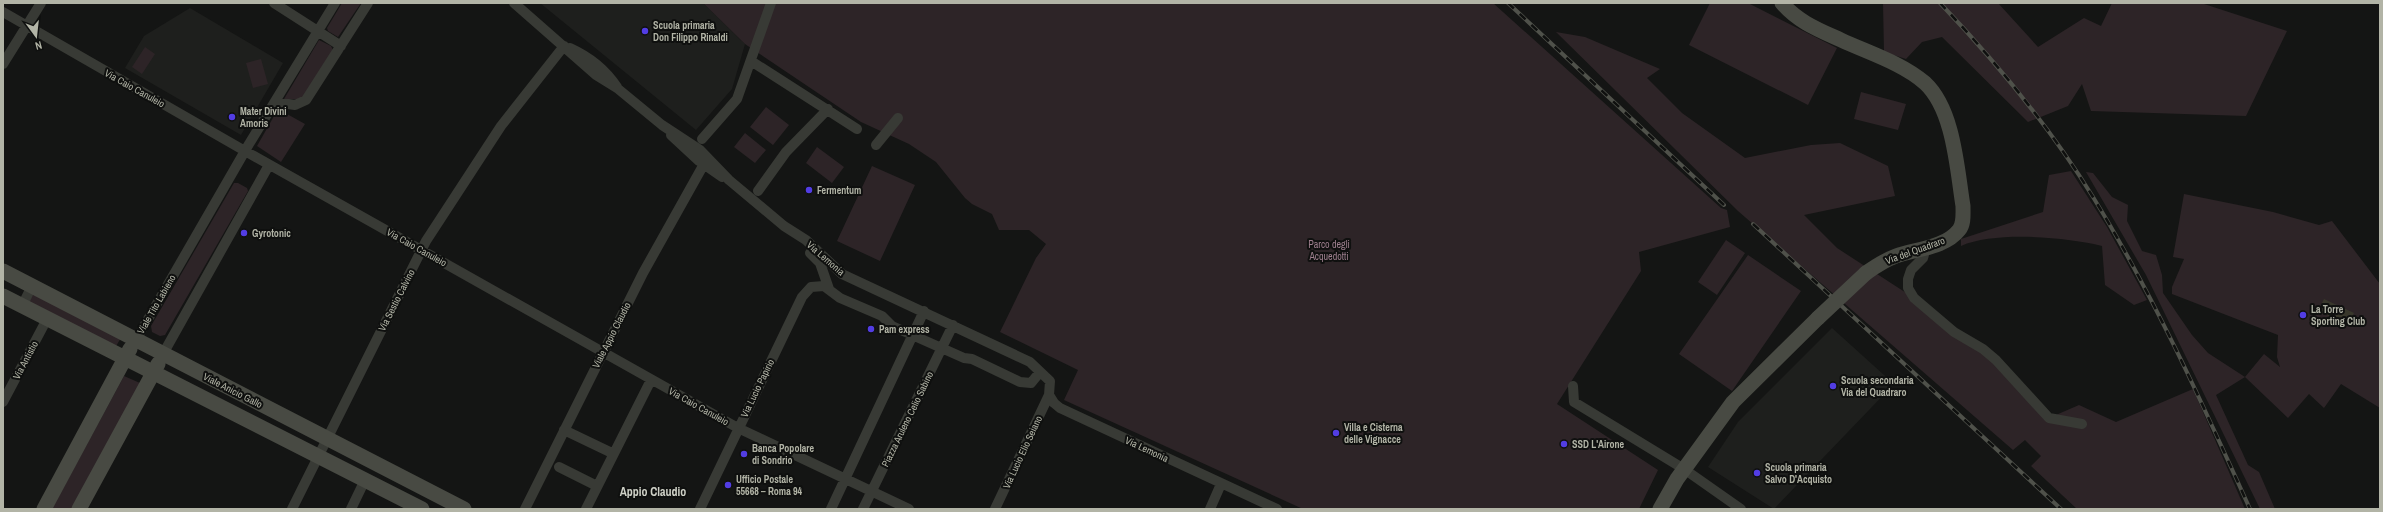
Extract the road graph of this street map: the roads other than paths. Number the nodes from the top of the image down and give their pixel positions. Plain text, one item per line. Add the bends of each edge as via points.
1 (41, 3) edge
2 (274, 3) edge
3 (335, 3) edge
4 (368, 3) edge
5 (514, 3) edge
6 (771, 3) edge
7 (1782, 3) edge
8 (3, 12) edge
9 (26, 25) junction
10 (317, 31) junction
11 (341, 46) junction
12 (564, 46) junction
13 (751, 61) junction
14 (3, 64) edge
15 (275, 102) junction
16 (828, 109) junction
17 (898, 118) dead end
18 (858, 128) dead end
19 (702, 139) dead end
20 (876, 146) dead end
21 (245, 151) junction
22 (697, 153) junction
23 (704, 164) junction
24 (269, 165) junction
25 (729, 180) junction
26 (758, 191) dead end
27 (784, 226) junction
28 (1926, 248) junction
29 (422, 249) junction
30 (3, 272) edge
31 (842, 274) junction
32 (32, 286) junction
33 (829, 289) junction
34 (3, 296) edge
35 (22, 306) junction
36 (924, 312) junction
37 (48, 319) junction
38 (953, 325) junction
39 (913, 335) junction
40 (136, 340) junction
41 (942, 348) junction
42 (602, 353) junction
43 (163, 354) junction
44 (126, 358) junction
45 (154, 372) junction
46 (1040, 372) junction
47 (651, 380) junction
48 (1573, 386) dead end
49 (1049, 395) junction
50 (3, 402) edge
51 (2082, 424) dead end
52 (738, 428) junction
53 (564, 430) junction
54 (326, 438) junction
55 (612, 453) junction
56 (318, 456) junction
57 (559, 467) dead end
58 (1684, 469) junction
59 (846, 479) junction
60 (365, 480) junction
61 (1222, 484) junction
62 (597, 486) junction
63 (872, 491) junction
64 (44, 509) edge
65 (79, 509) edge
66 (292, 509) edge
67 (351, 509) edge
68 (422, 509) edge
69 (464, 509) edge
70 (525, 509) edge
71 (586, 509) edge
72 (700, 509) edge
73 (831, 509) edge
74 (863, 509) edge
75 (908, 509) edge
76 (995, 509) edge
77 (1210, 509) edge
78 (1277, 509) edge
79 (1660, 509) edge
80 (1741, 509) edge

1 - 9 street
2 - 10 street
3 - 10 street, Viale Tito Labieno
4 - 11 street
5 - 12 street, Via Lemonia
6 - 13 street
7 - 28 street, Via del Quadraro via 1810,26 1907,71 1926,84 1937,98 1950,135 1963,218 1957,232
8 - 9 street, Via Caio Canuleio
9 - 14 street
9 - 21 street, Via Caio Canuleio
10 - 11 street
10 - 15 street, Viale Tito Labieno
11 - 15 street via 305,102 295,105
12 - 22 street, Via Lemonia via 593,62 608,74 617,88
12 - 29 street, Via Sestio Calvino via 501,126
13 - 16 street
13 - 19 street via 735,102
15 - 21 street, Viale Tito Labieno
16 - 18 street
16 - 26 street via 786,152
17 - 20 street
21 - 24 street, Via Caio Canuleio
21 - 40 street, Viale Tito Labieno
22 - 23 street, Via Lemonia
22 - 25 street, Via Lemonia
23 - 25 street, Via Lemonia
23 - 42 street, Viale Appio Claudio via 645,268
24 - 29 street, Via Caio Canuleio
24 - 43 street
25 - 27 street, Via Lemonia
27 - 31 street, Via Lemonia via 806,240
27 - 33 street, Via Lemonia via 818,260
28 - 51 street via 1923,258 1911,270 1908,279 1908,288 1914,298 1954,332 1996,360 2050,418
28 - 58 street, Via del Quadraro, bridge via 1891,258 1866,272 1733,402
29 - 42 street, Via Caio Canuleio
29 - 54 street, Via Sestio Calvino
30 - 32 street, Viale Anicio Gallo
31 - 33 street via 833,280
31 - 36 street, Via Lemonia
32 - 35 street
32 - 40 street, Viale Anicio Gallo
33 - 39 street via 840,298 882,316 892,326
33 - 52 street, Via Lucio Papirio via 817,285 806,290
34 - 35 street, Viale Anicio Gallo
35 - 37 street, Viale Anicio Gallo
36 - 38 street
36 - 39 street
37 - 44 street, Viale Anicio Gallo
37 - 50 street, Via Antistio
38 - 41 street, Piazza Aruleno Celio Sabino
38 - 46 street via 1030,362
39 - 41 street
39 - 59 street
40 - 43 street, Viale Anicio Gallo
40 - 44 street, Viale Tito Labieno
41 - 46 street via 1023,383 1034,381
41 - 63 street, Piazza Aruleno Celio Sabino
42 - 47 street, Via Caio Canuleio
42 - 53 street, Viale Appio Claudio
43 - 45 street
43 - 54 street, Viale Anicio Gallo
44 - 45 street, Viale Anicio Gallo
44 - 64 street, Viale Tito Labieno
45 - 56 street, Viale Anicio Gallo
45 - 65 street
46 - 49 street via 1050,380
47 - 52 street, Via Caio Canuleio
47 - 55 street
48 - 58 street via 1574,402
49 - 61 street, Via Lemonia via 1058,407
49 - 76 street, Via Lucio Elio Seiano
52 - 59 street, Via Caio Canuleio
52 - 72 street, Via Lucio Papirio
53 - 55 street
53 - 70 street, Viale Appio Claudio
54 - 56 street, Via Sestio Calvino
54 - 69 street, Viale Anicio Gallo
55 - 62 street
56 - 60 street, Viale Anicio Gallo
56 - 66 street, Via Sestio Calvino
57 - 62 street
58 - 79 street, Via del Quadraro
58 - 80 street
59 - 63 street
59 - 73 street
60 - 67 street
60 - 68 street, Viale Anicio Gallo
61 - 77 street
61 - 78 street, Via Lemonia
62 - 71 street
63 - 74 street, Piazza Aruleno Celio Sabino
63 - 75 street

